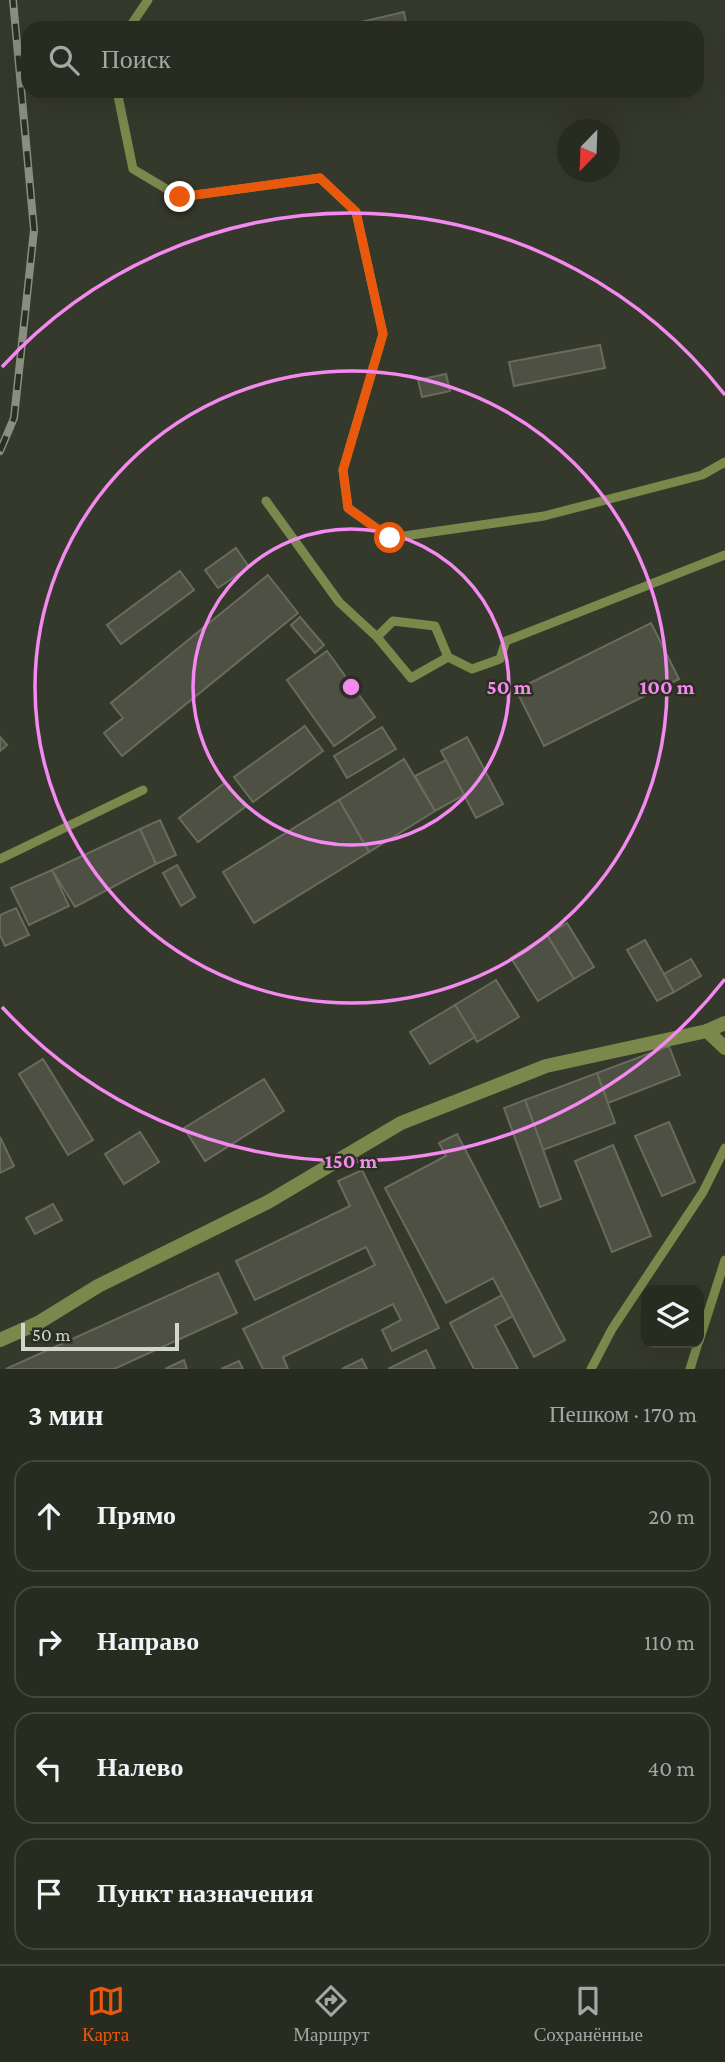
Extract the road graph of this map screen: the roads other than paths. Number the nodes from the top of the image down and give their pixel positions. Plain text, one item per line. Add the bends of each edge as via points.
1 (148, 0) edge
2 (134, 21) edge
3 (118, 98) edge
4 (725, 462) edge
5 (266, 502) dead end
6 (725, 555) edge
7 (377, 637) junction
8 (448, 657) junction
9 (143, 790) dead end
10 (0, 859) edge
11 (725, 1023) edge
12 (707, 1031) junction
13 (725, 1048) edge
14 (725, 1148) edge
15 (725, 1259) edge
16 (704, 1326) edge
17 (0, 1340) edge
18 (697, 1348) edge
19 (591, 1369) edge
20 (690, 1369) edge

1 - 2 lane
3 - 4 lane via 132,169 180,197 320,178 356,212 383,334 343,470 348,508 390,538 544,516 702,475
5 - 7 lane via 339,602
6 - 8 lane via 506,641 500,659 472,669
7 - 8 lane via 411,678
7 - 8 lane via 393,621 435,626
9 - 10 lane
11 - 12 street
12 - 13 street
12 - 17 street via 545,1066 401,1123 268,1202
14 - 19 lane via 703,1192 612,1329
15 - 16 lane
18 - 20 lane

